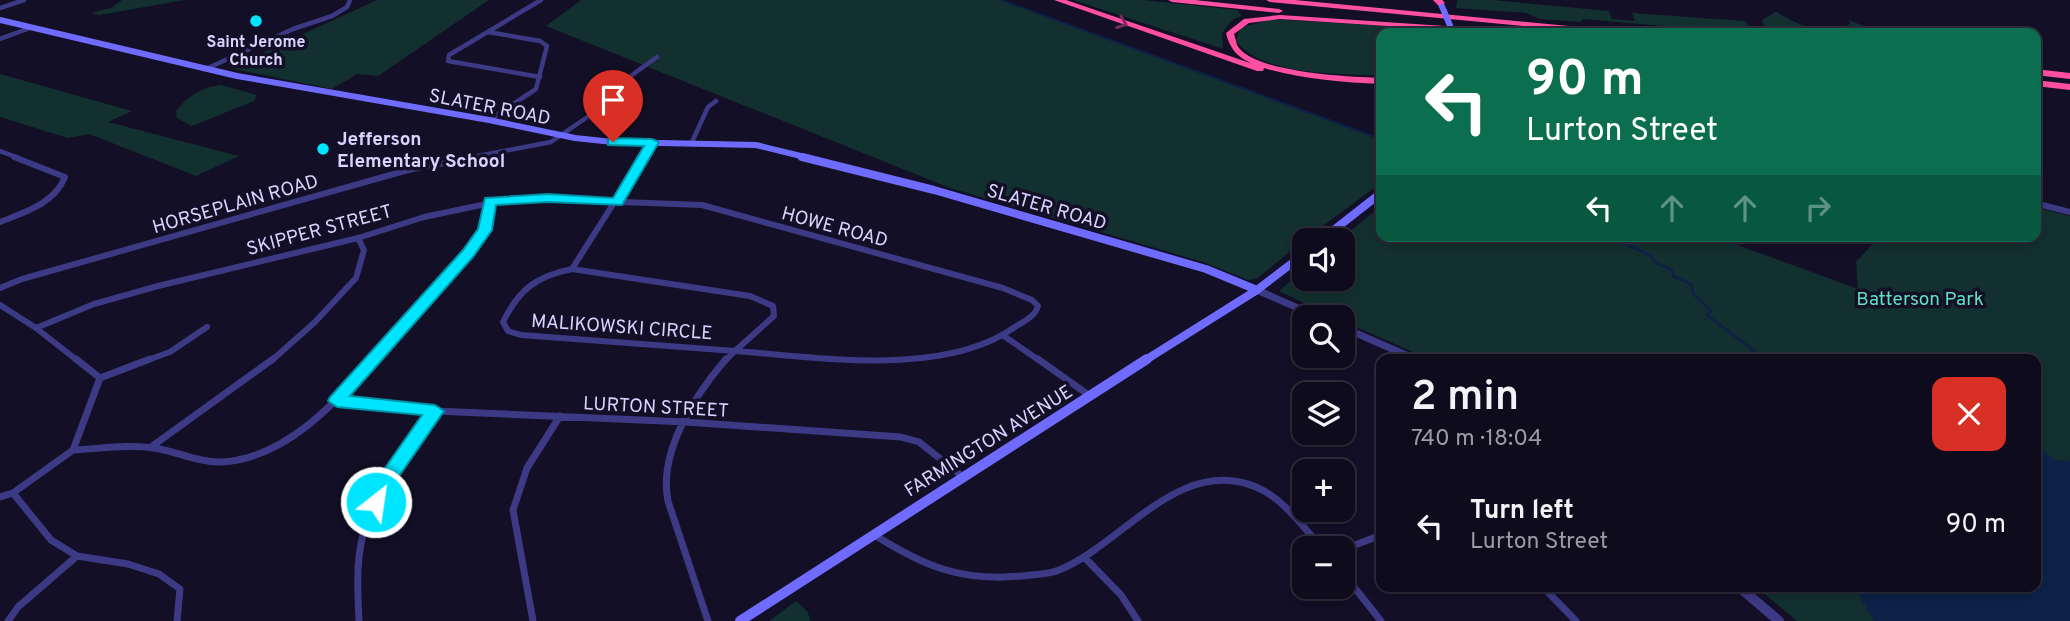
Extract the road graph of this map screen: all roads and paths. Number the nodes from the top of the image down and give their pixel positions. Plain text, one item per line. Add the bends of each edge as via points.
1 (24, 0) edge
2 (350, 0) edge
3 (541, 0) edge
4 (1058, 0) edge
5 (1172, 0) edge
6 (1270, 0) edge
7 (1306, 0) edge
8 (1440, 4) edge
9 (0, 8) edge
10 (1377, 10) junction
11 (0, 20) edge
12 (313, 23) junction
13 (30, 28) junction
14 (1451, 28) edge
15 (1464, 28) edge
16 (1470, 28) edge
17 (1569, 28) edge
18 (488, 32) junction
19 (0, 39) edge
20 (657, 57) dead end
21 (203, 68) junction
22 (2041, 73) edge
23 (2070, 76) edge
24 (540, 77) junction
25 (1376, 83) edge
26 (1376, 84) edge
27 (2041, 84) edge
28 (2070, 87) edge
29 (716, 101) dead end
30 (489, 120) junction
31 (562, 136) junction
32 (652, 142) junction
33 (692, 142) junction
34 (0, 151) edge
35 (1376, 197) edge
36 (490, 201) junction
37 (617, 202) junction
38 (2041, 205) edge
39 (2070, 212) edge
40 (0, 222) edge
41 (1336, 228) edge
42 (358, 238) junction
43 (1292, 263) edge
44 (572, 269) junction
45 (0, 288) edge
46 (1257, 290) junction
47 (0, 305) edge
48 (1292, 305) edge
49 (207, 327) dead end
50 (36, 328) junction
51 (1355, 333) edge
52 (1004, 336) junction
53 (735, 350) junction
54 (1404, 354) edge
55 (100, 378) junction
56 (1090, 396) junction
57 (337, 401) junction
58 (435, 411) junction
59 (560, 416) junction
60 (686, 422) junction
61 (151, 447) junction
62 (73, 450) junction
63 (962, 476) junction
64 (13, 493) junction
65 (0, 497) edge
66 (873, 534) junction
67 (1311, 536) edge
68 (1376, 537) edge
69 (1355, 545) edge
70 (77, 556) junction
71 (1085, 558) junction
72 (1355, 588) edge
73 (1548, 592) edge
74 (1745, 592) edge
75 (8, 621) edge
76 (177, 621) edge
77 (359, 621) edge
78 (533, 621) edge
79 (708, 621) edge
80 (740, 621) edge
81 (1138, 621) edge
82 (1381, 621) edge
83 (1576, 621) edge
84 (1779, 621) edge

1 - 9 street
2 - 12 street via 332,16
3 - 18 street
4 -> 26 highway via 1260,69 1316,81
5 - 16 highway
6 - 10 highway
7 - 10 highway
8 - 14 main road, bridge
10 - 17 highway
11 - 13 main road, SLATER ROAD
12 - 21 street
12 - 21 street
13 - 19 street
13 - 21 main road, SLATER ROAD
15 - 25 highway via 1276,17 1247,21 1230,33 1234,48 1270,67
18 - 24 street via 548,46
18 - 24 street via 449,55 448,61
20 - 31 street, HORSEPLAIN ROAD via 632,75 615,99
21 - 30 main road, SLATER ROAD
22 - 23 highway
24 - 30 street via 537,89
27 - 28 highway
29 - 33 street via 708,107
30 - 31 main road, SLATER ROAD
31 - 32 main road, SLATER ROAD
31 - 45 street, HORSEPLAIN ROAD via 548,144 408,170
32 - 33 main road, SLATER ROAD
32 - 37 street
33 - 46 main road, SLATER ROAD via 756,145 934,190 1206,270
34 - 40 street via 65,177 50,197
35 - 41 main road
36 - 37 street, SKIPPER STREET
36 - 42 street, SKIPPER STREET
36 - 57 street via 485,230 468,253
37 - 44 street
37 - 52 street, HOWE ROAD via 702,205 1003,288 1032,300 1038,306 1036,313
38 - 39 street
42 - 50 street, SKIPPER STREET via 158,286 94,304
42 - 61 street via 364,250 356,278 314,323 264,367
43 - 46 main road
44 - 53 street, MALIKOWSKI CIRCLE via 751,296 773,306 774,316 767,326
44 - 53 street, MALIKOWSKI CIRCLE via 544,276 520,297 503,322 508,331
46 - 48 street
46 - 56 main road, FARMINGTON AVENUE
47 - 50 street
49 - 55 street via 170,352
50 - 55 street
51 - 54 street
52 - 53 street via 946,353 874,361
52 - 56 street
53 - 60 street via 712,375
55 - 62 street
56 - 63 main road, FARMINGTON AVENUE
57 - 58 street, LURTON STREET
57 - 61 street via 260,455 220,462
58 - 59 street, LURTON STREET
58 - 77 street via 385,483 366,522 358,570
59 - 60 street, LURTON STREET
59 - 78 street via 527,468 513,510
60 - 63 street, LURTON STREET via 901,437 919,442
60 - 79 street via 664,481
61 - 62 street
62 - 64 street
63 - 66 main road, FARMINGTON AVENUE
64 - 65 street
64 - 70 street via 51,540
66 - 71 street via 911,560 976,579 1057,571
66 - 80 main road, FARMINGTON AVENUE
67 - 71 street via 1259,488 1236,481 1207,482 1158,500
68 - 69 street
70 - 75 street
70 - 76 street via 159,574 180,589
71 - 81 street via 1121,595
72 - 82 street
73 - 83 street
74 - 84 street

